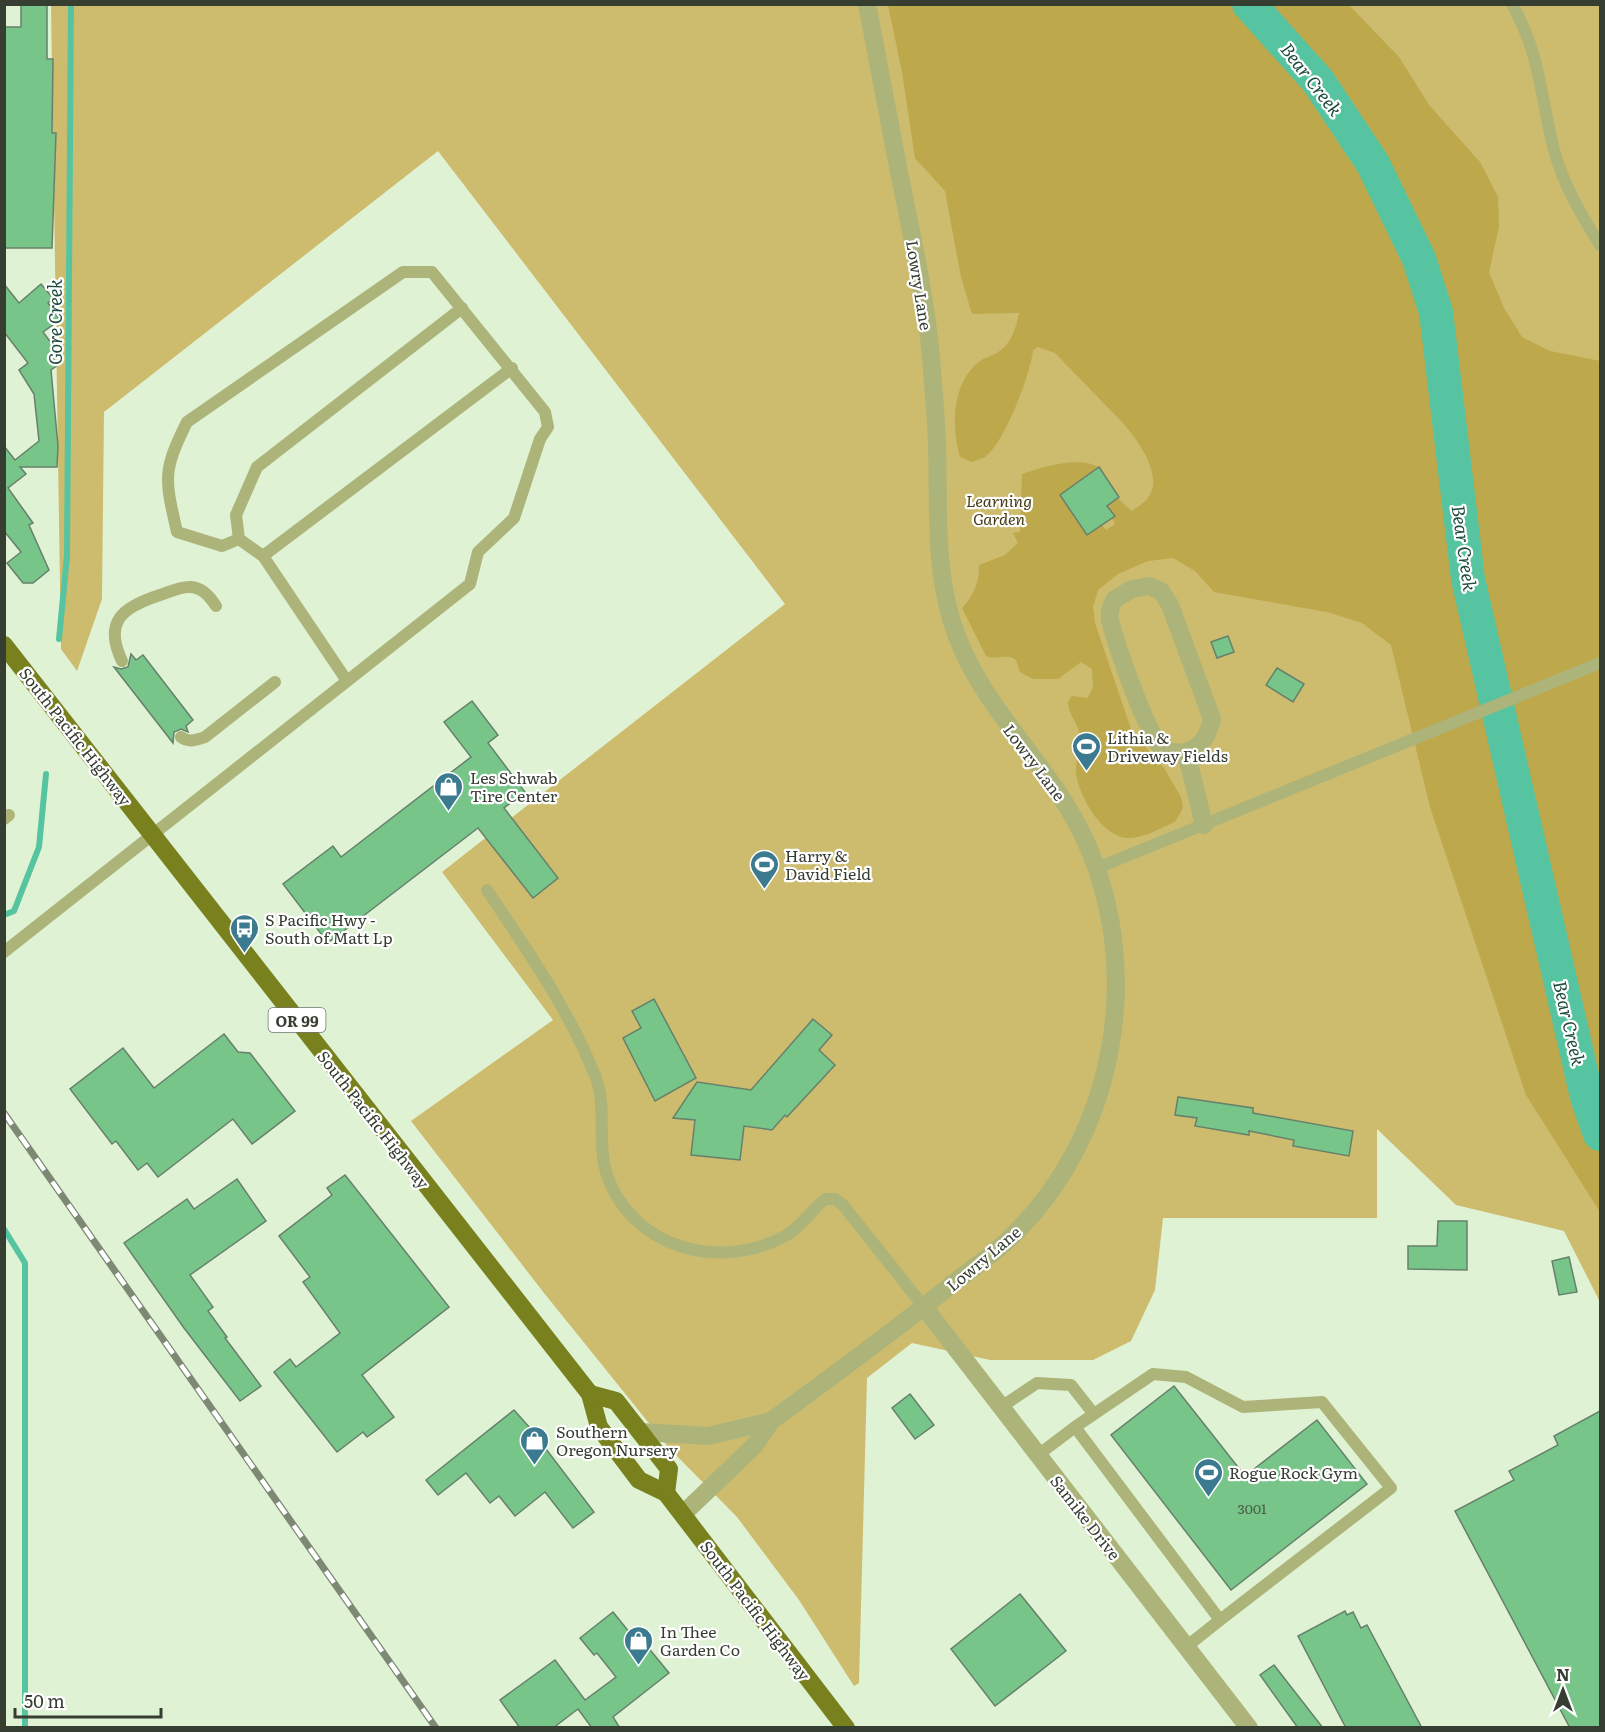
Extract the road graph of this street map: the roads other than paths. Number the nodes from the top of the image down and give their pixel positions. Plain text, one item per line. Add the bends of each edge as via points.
1 (867, 4) edge
2 (1512, 4) edge
3 (1600, 246) edge
4 (462, 308) junction
5 (512, 368) junction
6 (239, 539) junction
7 (263, 556) junction
8 (216, 606) dead end
9 (4, 645) edge
10 (122, 661) dead end
11 (1600, 663) edge
12 (347, 681) junction
13 (275, 682) dead end
14 (181, 737) dead end
15 (1186, 752) junction
16 (1204, 825) junction
17 (153, 835) junction
18 (1097, 868) junction
19 (487, 890) dead end
20 (4, 952) edge
21 (924, 1308) junction
22 (590, 1394) junction
23 (1001, 1407) junction
24 (1093, 1413) junction
25 (771, 1421) junction
26 (1075, 1426) junction
27 (641, 1432) junction
28 (1038, 1455) junction
29 (666, 1493) junction
30 (683, 1514) junction
31 (1220, 1620) junction
32 (1186, 1647) junction
33 (846, 1728) edge
34 (1249, 1728) edge

1 - 18 street, Lowry Lane via 930,352 937,444 939,564 951,621 961,649 991,704 1063,796
2 - 3 lane via 1539,69 1555,153 1584,220
4 - 5 lane
4 - 6 lane via 257,466 236,515
4 - 6 lane via 432,272 402,272 187,422 172,453 166,483 177,532 222,546
5 - 7 lane
5 - 12 lane via 545,412 548,428 540,439 514,518 478,552 470,584
6 - 7 lane
7 - 12 lane
8 - 10 lane via 202,590 192,587 154,597 125,611 114,628 116,649
9 - 17 main road, South Pacific Highway / OR 99
11 - 16 lane
12 - 17 lane
13 - 14 lane via 205,737 186,741
15 - 15 street via 1200,745 1212,719 1166,598 1155,588 1139,586 1115,598 1110,621 1148,728 1161,747
15 - 16 street
16 - 18 lane
17 - 20 lane
17 - 22 main road, South Pacific Highway / OR 99
18 - 21 street, Lowry Lane via 1108,900 1117,984 1111,1047 1089,1122 1036,1210 1009,1239
19 - 21 lane via 553,992 595,1077 602,1100 601,1150 605,1166 616,1195 638,1224 681,1247 702,1252 734,1252 787,1235 825,1199 835,1199 843,1204
21 - 23 street, Samike Drive
21 - 25 street, Lowry Lane
22 - 27 main road via 616,1401
22 - 29 main road, South Pacific Highway / OR 99 via 599,1427 639,1480
23 - 24 lane via 1037,1383 1071,1385
23 - 28 street, Samike Drive
24 - 26 lane
24 - 31 lane via 1153,1374 1186,1377 1243,1407 1322,1402 1391,1488
25 - 27 street, Lowry Lane via 708,1436
25 - 30 street, Lowry Lane via 755,1445
26 - 28 lane
26 - 31 lane
27 - 29 main road via 669,1469
28 - 32 street, Samike Drive
29 - 30 main road, South Pacific Highway / OR 99
30 - 33 main road, South Pacific Highway / OR 99
31 - 32 lane
32 - 34 street, Samike Drive

